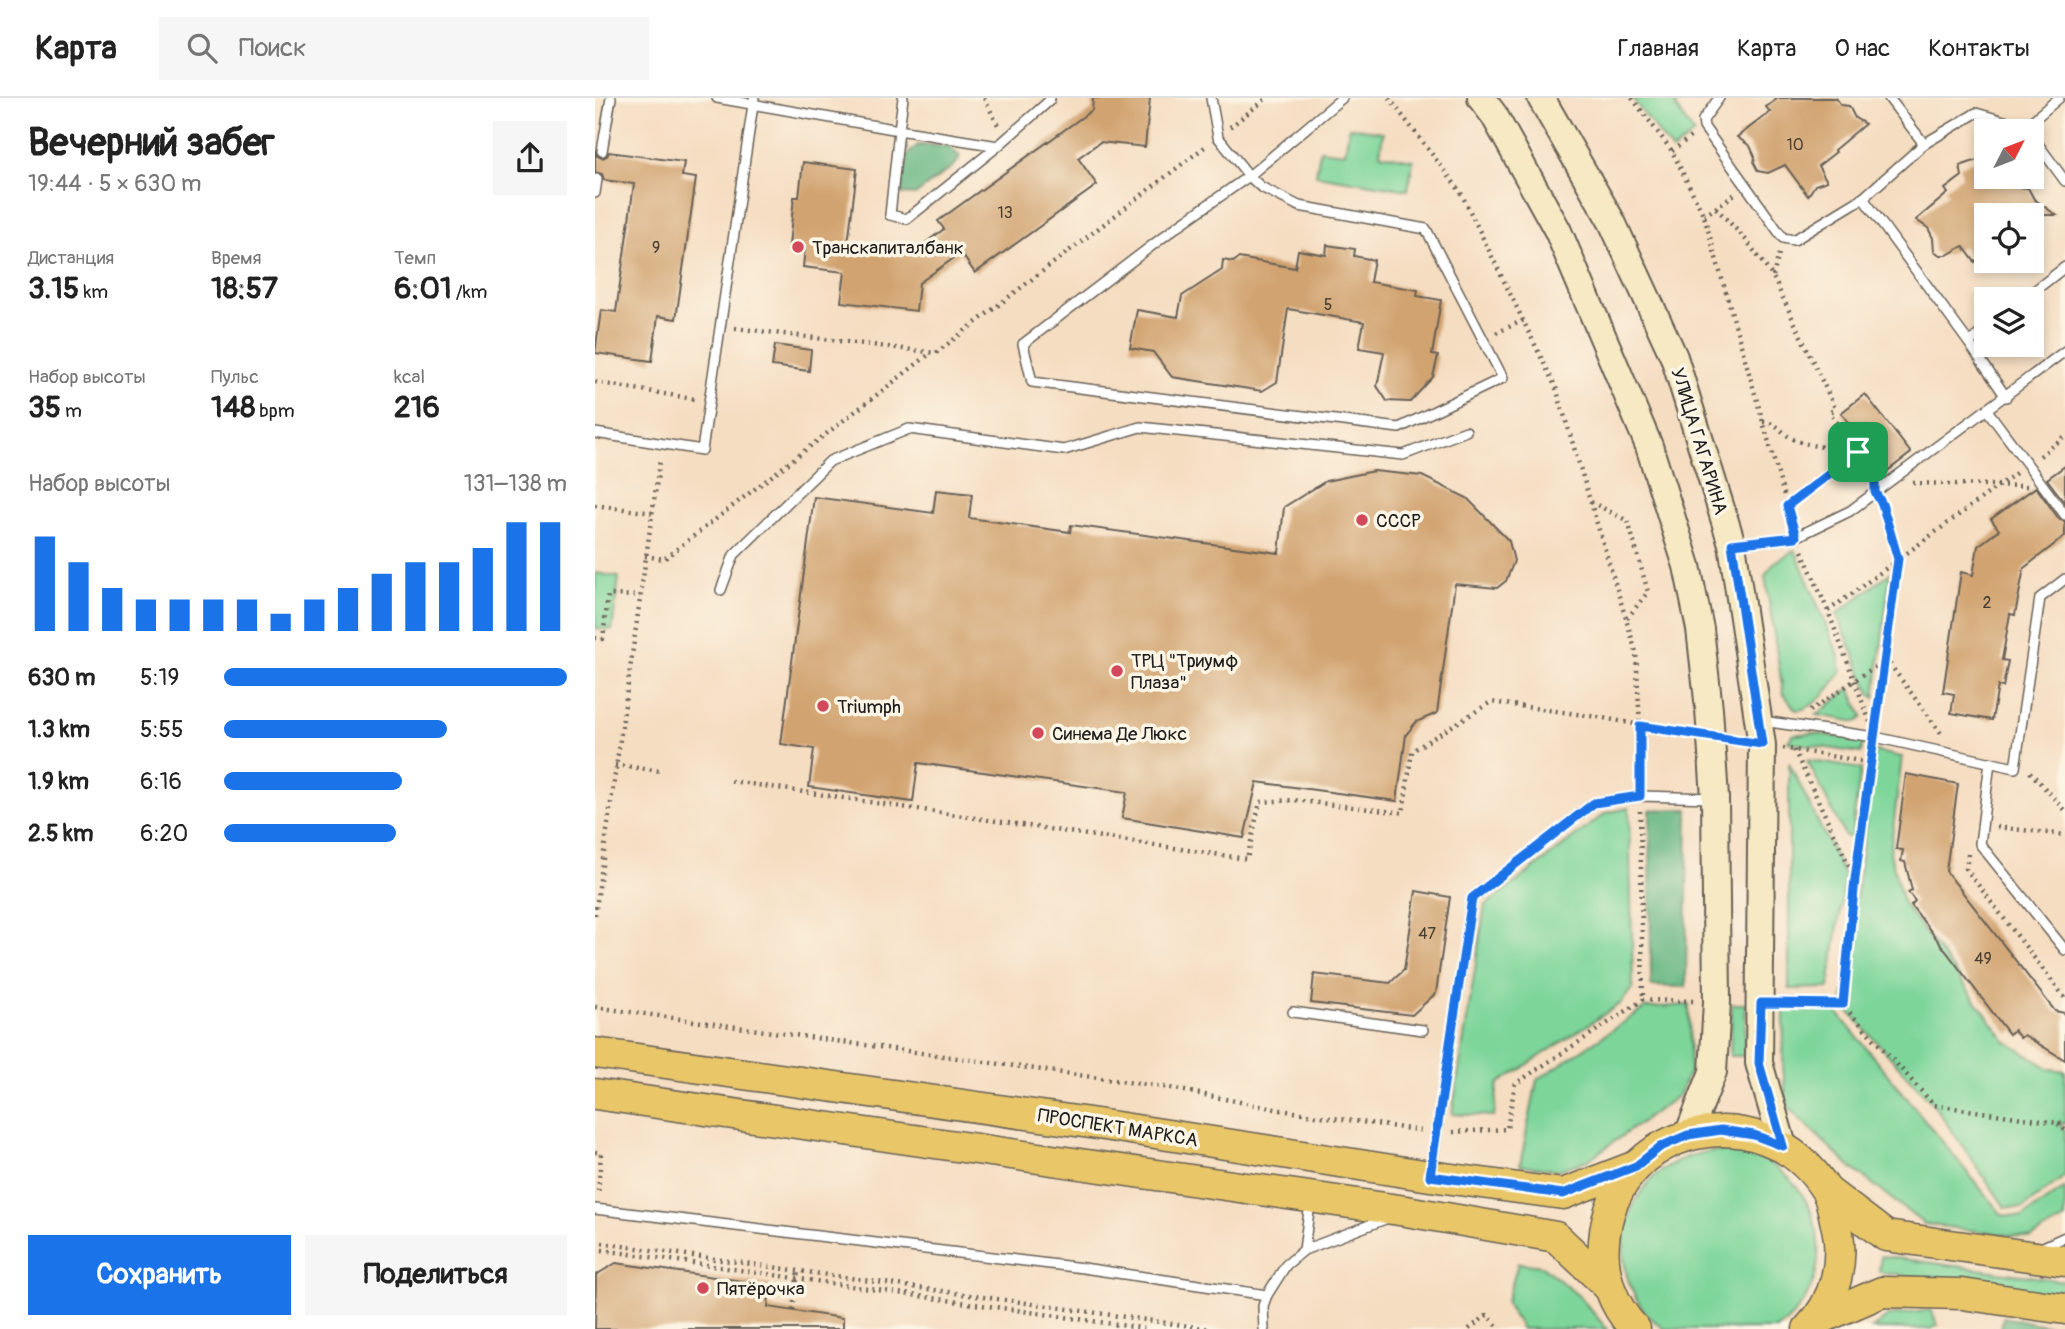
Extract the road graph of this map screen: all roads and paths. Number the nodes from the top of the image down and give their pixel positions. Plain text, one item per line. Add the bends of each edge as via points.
1 (611, 98) edge
2 (717, 98) edge
3 (903, 98) edge
4 (984, 98) edge
5 (1049, 98) edge
6 (1211, 98) edge
7 (1268, 98) edge
8 (1342, 98) edge
9 (1389, 98) edge
10 (1481, 98) edge
11 (1541, 98) edge
12 (1632, 98) edge
13 (1719, 98) edge
14 (1889, 98) edge
15 (2059, 98) edge
16 (753, 101) edge
17 (1995, 119) edge
18 (2037, 119) edge
19 (1704, 127) junction
20 (899, 130) junction
21 (1218, 136) junction
22 (1002, 143) junction
23 (1924, 144) junction
24 (602, 151) dead end
25 (1672, 151) junction
26 (2044, 152) edge
27 (1249, 176) junction
28 (597, 179) dead end
29 (2065, 181) edge
30 (595, 193) edge
31 (1863, 198) junction
32 (1716, 208) dead end
33 (1783, 238) junction
34 (2065, 267) edge
35 (1773, 277) junction
36 (2039, 287) edge
37 (1524, 320) junction
38 (720, 327) junction
39 (1484, 338) junction
40 (1974, 339) edge
41 (1969, 343) junction
42 (2065, 351) edge
43 (932, 352) junction
44 (595, 382) edge
45 (2005, 397) junction
46 (709, 401) junction
47 (1987, 410) junction
48 (1763, 422) junction
49 (1466, 431) dead end
50 (595, 433) edge
51 (2065, 437) edge
52 (663, 444) junction
53 (1858, 452) junction
54 (2027, 466) junction
55 (2039, 482) junction
56 (1912, 483) dead end
57 (1999, 486) junction
58 (1875, 492) junction
59 (1590, 502) junction
60 (595, 505) edge
61 (1787, 506) junction
62 (652, 513) junction
63 (2065, 515) edge
64 (1796, 537) junction
65 (1732, 544) junction
66 (645, 556) junction
67 (1898, 559) junction
68 (2065, 579) edge
69 (720, 590) dead end
70 (640, 596) junction
71 (1828, 611) junction
72 (1626, 620) junction
73 (595, 638) edge
74 (1886, 659) junction
75 (1854, 680) junction
76 (1640, 726) junction
77 (1803, 727) junction
78 (1760, 733) junction
79 (1710, 737) junction
80 (1875, 737) junction
81 (1794, 750) junction
82 (1945, 753) junction
83 (2017, 758) junction
84 (1990, 762) junction
85 (1872, 763) junction
86 (615, 765) junction
87 (661, 771) dead end
88 (731, 781) dead end
89 (1640, 796) junction
90 (1715, 798) junction
91 (2065, 810) edge
92 (1982, 825) junction
93 (2065, 835) edge
94 (1855, 879) junction
95 (595, 915) edge
96 (2065, 950) edge
97 (1643, 1000) junction
98 (1717, 1002) junction
99 (1761, 1003) junction
100 (1843, 1004) junction
101 (595, 1007) edge
102 (1293, 1012) dead end
103 (1423, 1030) dead end
104 (595, 1053) edge
105 (595, 1094) edge
106 (2057, 1123) junction
107 (2065, 1124) edge
108 (2065, 1130) edge
109 (1436, 1133) junction
110 (1688, 1135) junction
111 (1783, 1146) junction
112 (595, 1152) edge
113 (1636, 1166) junction
114 (1430, 1176) junction
115 (1828, 1192) junction
116 (1311, 1198) junction
117 (596, 1209) edge
118 (1406, 1211) junction
119 (2065, 1237) edge
120 (595, 1242) edge
121 (595, 1250) edge
122 (1304, 1250) junction
123 (2027, 1255) junction
124 (2065, 1261) edge
125 (798, 1271) junction
126 (798, 1279) junction
127 (1609, 1287) junction
128 (1267, 1295) junction
129 (793, 1310) dead end
130 (2062, 1311) edge
131 (1813, 1324) edge
132 (1147, 1329) edge
133 (1210, 1329) edge
134 (1264, 1329) edge
135 (1469, 1329) edge
136 (1500, 1329) edge
137 (1635, 1329) edge

1 - 24 lane
2 - 16 lane
3 - 20 lane
4 - 22 path
5 - 22 lane
6 - 21 lane
7 - 21 path
8 - 27 lane
9 - 37 path via 1460,191
10 - 79 main road via 1558,231 1649,446 1687,566 1700,629
11 - 65 main road, УЛИЦА ГАГАРИНА via 1612,222 1674,357
12 - 25 path
13 - 19 lane via 1703,120
14 - 23 lane
15 - 18 lane
16 - 20 lane
16 - 38 lane
17 - 23 lane via 1976,113
19 - 25 path
19 - 33 lane
20 - 22 lane
20 - 22 lane via 890,215 907,219
21 - 27 lane
21 - 43 path via 954,340
23 - 31 lane
25 - 48 path via 1704,216
26 - 29 lane
27 - 39 lane via 1299,206 1426,229
27 - 39 lane via 1023,344 1032,383 1399,428 1503,378
28 - 30 lane
31 - 33 lane via 1794,240
31 - 41 lane
32 - 35 path
33 - 35 path
34 - 36 lane
35 - 53 path via 1835,408 1830,413
37 - 39 path
37 - 59 path via 1556,388
38 - 43 path
38 - 46 lane
40 - 41 lane
41 - 45 lane
42 - 45 lane
43 - 66 path via 664,559
44 - 46 path
45 - 47 lane
46 - 52 lane via 702,450
47 - 54 lane
47 - 58 lane
48 - 53 path via 1773,423 1792,438
48 - 61 path
49 - 69 lane via 1403,455 1140,426 1063,450 909,429 830,461 734,555
50 - 52 lane
51 - 54 path
52 - 62 path
53 - 58 path via 1875,475
53 - 61 path
54 - 55 lane
54 - 57 path
55 - 57 path via 2025,487
55 - 63 lane
56 - 57 path
57 - 67 path
58 - 64 lane via 1850,511
58 - 67 path
59 - 72 path
59 - 72 path via 1627,521 1648,592
60 - 62 path
61 - 64 path
62 - 66 path
64 - 65 lane
64 - 71 path
65 - 78 main road, УЛИЦА ГАГАРИНА
66 - 70 path
67 - 71 path
67 - 74 path
68 - 83 lane via 2040,598
70 - 73 path via 608,595 603,639
70 - 86 path
71 - 75 path
72 - 76 path via 1636,652
74 - 75 path
74 - 80 path
74 - 82 path via 1947,741
75 - 77 path via 1806,714
75 - 80 path
76 - 79 path
76 - 88 path via 1491,702 1412,751 1403,813 1293,800 1260,802 1247,859
76 - 89 path
77 - 78 lane
77 - 80 lane
78 - 81 path
78 - 99 main road, УЛИЦА ГАГАРИНА
79 - 90 main road
80 - 82 lane
80 - 85 path
81 - 85 path
81 - 94 path
82 - 84 lane
83 - 84 lane via 2015,768
83 - 91 path
84 - 92 lane
85 - 94 path
86 - 87 path
86 - 95 path
89 - 90 lane
89 - 97 path
89 - 109 lane via 1594,803 1472,898
90 - 98 main road
92 - 93 path
92 - 96 lane via 1980,844
94 - 100 path
97 - 98 path
97 - 109 path via 1515,1084 1507,1129
98 - 110 main road via 1713,1072
99 - 100 path
99 - 111 main road, УЛИЦА ГАГАРИНА via 1759,1063
100 - 106 path via 1934,1105
101 - 109 path via 1170,1088 1280,1111
102 - 103 lane
104 - 114 main road, ПРОСПЕКТ МАРКСА
105 - 116 main road
106 - 107 path
106 - 108 path
109 - 114 lane
110 - 111 main road via 1721,1130
110 - 113 main road via 1660,1147
111 - 115 main road
112 - 117 path via 601,1153
113 - 114 main road, ПРОСПЕКТ МАРКСА via 1563,1194
113 - 127 main road via 1617,1192 1605,1223 1603,1255
115 - 123 main road via 1886,1236
115 - 131 main road via 1840,1259 1832,1291
116 - 118 main road
116 - 122 lane
117 - 128 lane
118 - 122 lane
118 - 127 main road via 1556,1237
119 - 123 lane
120 - 125 path
121 - 126 path
122 - 128 lane via 1286,1265
123 - 124 main road
125 - 126 path
125 - 133 path
126 - 129 path
126 - 132 path
127 - 137 main road
128 - 134 lane
130 - 131 main road via 1962,1294 1882,1292
135 - 136 path via 1487,1315

